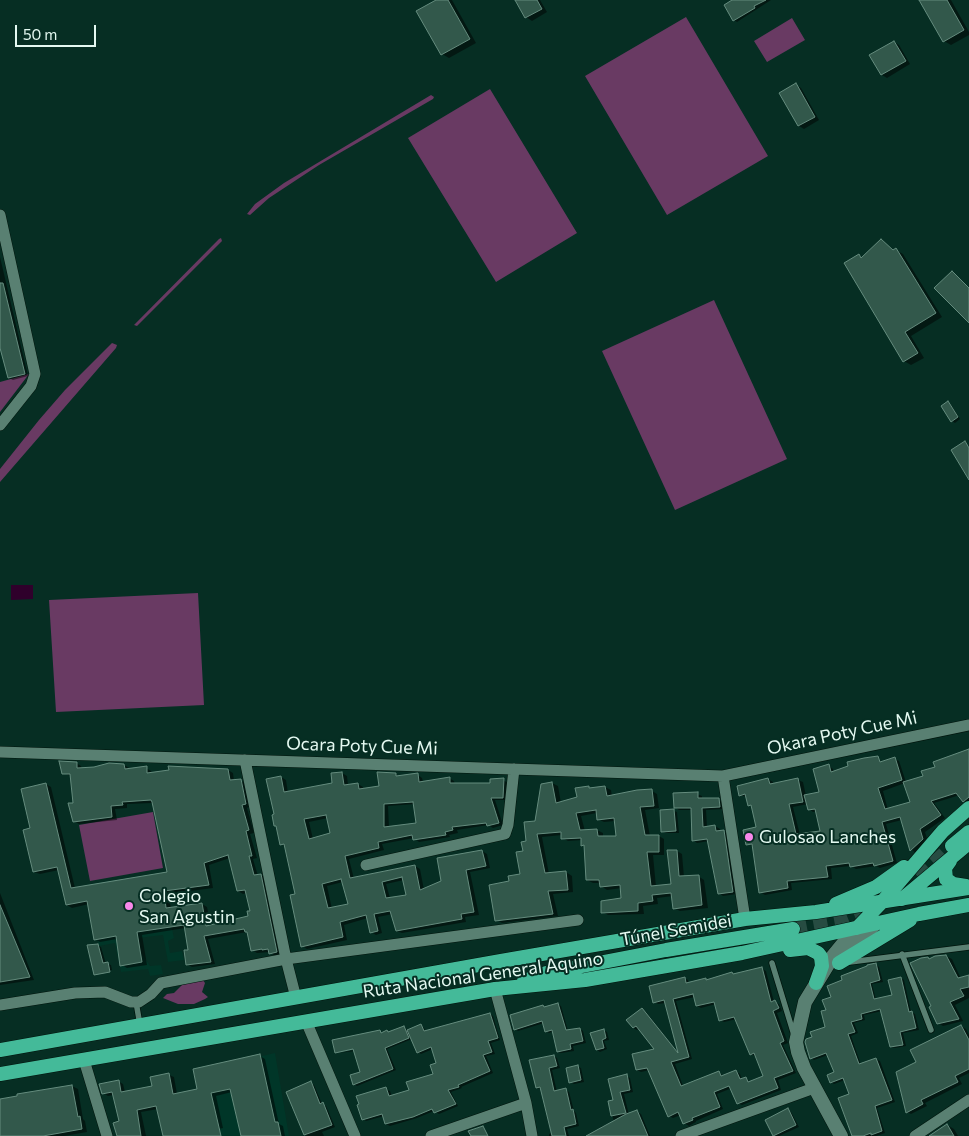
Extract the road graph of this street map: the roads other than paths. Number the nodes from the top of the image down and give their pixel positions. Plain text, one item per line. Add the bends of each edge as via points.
1 (1, 220) edge
2 (0, 426) edge
3 (969, 725) edge
4 (0, 752) edge
5 (245, 760) junction
6 (514, 769) junction
7 (723, 776) junction
8 (969, 808) edge
9 (943, 831) junction
10 (969, 832) edge
11 (969, 843) edge
12 (949, 855) junction
13 (366, 865) dead end
14 (969, 887) edge
15 (902, 900) junction
16 (882, 902) junction
17 (969, 905) edge
18 (816, 912) junction
19 (919, 914) junction
20 (745, 919) junction
21 (578, 920) dead end
22 (875, 924) junction
23 (856, 928) junction
24 (792, 929) tunnel mouth
25 (969, 947) edge
26 (742, 953) junction
27 (902, 954) junction
28 (286, 959) junction
29 (772, 962) dead end
30 (839, 963) junction
31 (816, 983) junction
32 (510, 987) junction
33 (495, 989) junction
34 (296, 998) junction
35 (136, 1002) junction
36 (0, 1004) edge
37 (306, 1021) junction
38 (140, 1025) junction
39 (931, 1030) dead end
40 (796, 1042) junction
41 (0, 1050) edge
42 (84, 1060) junction
43 (0, 1074) edge
44 (814, 1088) junction
45 (969, 1100) edge
46 (526, 1102) junction
47 (107, 1136) edge
48 (355, 1136) edge
49 (431, 1136) edge
50 (532, 1136) edge
51 (681, 1136) edge
52 (841, 1136) edge
53 (915, 1136) edge

1 - 2 street via 35,374 31,386
3 - 7 street, Okara Poty Cue Mi
4 - 5 street, Ocara Poty Cue Mi
5 - 6 street, Ocara Poty Cue Mi
5 - 28 street
6 - 7 street, Ocara Poty Cue Mi
6 - 13 street via 505,834
7 - 20 street
8 - 9 highway
9 - 16 highway
9 - 18 highway via 884,883
10 - 12 highway
11 - 12 highway
12 - 14 highway via 946,879
12 - 15 highway
14 - 15 highway, Ruta Nacional General Aquino
15 - 16 highway, Ruta Nacional General Aquino
15 - 22 highway
16 - 18 highway, Ruta Nacional General Aquino
16 - 23 highway
17 - 19 highway, Ruta Nacional General Aquino
18 - 20 highway, Ruta Nacional General Aquino
19 - 22 highway, Ruta Nacional General Aquino
19 - 30 highway
20 - 34 highway, Ruta Nacional General Aquino
21 - 28 street
22 - 23 highway, Ruta Nacional General Aquino
22 - 30 street
23 - 26 highway, Ruta Nacional General Aquino
23 - 31 street
24 - 32 highway, Túnel Semidei via 546,972
25 - 27 lane
26 - 31 highway via 762,956 795,949 813,950 822,962
26 - 32 highway, Ruta Nacional General Aquino via 585,980
27 - 30 lane
27 - 39 lane
28 - 34 street
28 - 35 street via 161,983 151,994
29 - 40 lane
30 - 31 street
31 - 40 street via 805,1002
32 - 33 highway, Ruta Nacional General Aquino
33 - 37 highway, Ruta Nacional General Aquino
33 - 46 street
34 - 38 highway, Ruta Nacional General Aquino
35 - 36 street via 105,992
35 - 38 lane
37 - 42 highway, Ruta Nacional General Aquino
37 - 48 street
38 - 41 highway, Ruta Nacional General Aquino
40 - 44 street
42 - 43 highway, Ruta Nacional General Aquino
42 - 47 street
44 - 51 street
44 - 52 street
45 - 53 street
46 - 49 street
46 - 50 street

